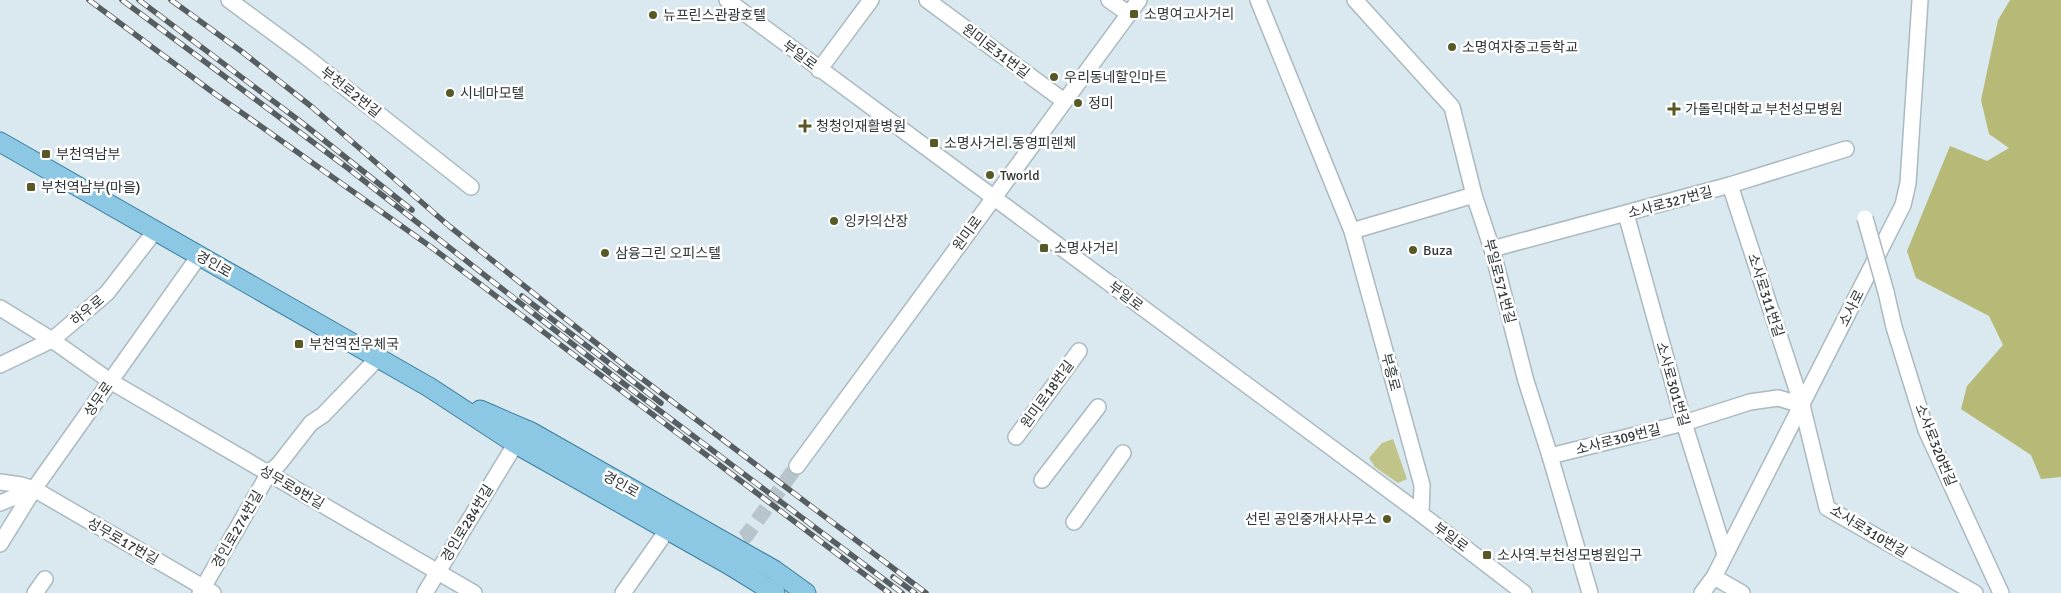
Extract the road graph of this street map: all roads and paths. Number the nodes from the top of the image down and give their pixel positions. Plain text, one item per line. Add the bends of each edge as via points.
1 (229, 0) edge
2 (727, 0) edge
3 (871, 0) edge
4 (927, 0) edge
5 (1110, 0) edge
6 (1139, 0) edge
7 (1258, 0) edge
8 (1355, 0) edge
9 (1920, 0) edge
10 (1129, 14) junction
11 (820, 70) junction
12 (1064, 101) junction
13 (0, 142) edge
14 (1846, 149) dead end
15 (1730, 185) junction
16 (471, 187) dead end
17 (1474, 195) junction
18 (993, 197) junction
19 (1626, 214) junction
20 (1865, 218) dead end
21 (155, 231) junction
22 (1352, 231) junction
23 (1492, 249) junction
24 (199, 256) junction
25 (0, 308) edge
26 (52, 340) junction
27 (1079, 351) dead end
28 (378, 358) junction
29 (0, 366) edge
30 (110, 381) junction
31 (429, 387) junction
32 (1802, 405) junction
33 (1098, 407) dead end
34 (1684, 423) junction
35 (1016, 437) dead end
36 (1123, 453) dead end
37 (510, 454) junction
38 (1550, 456) junction
39 (797, 466) tunnel mouth
40 (269, 473) junction
41 (1042, 480) dead end
42 (0, 482) edge
43 (34, 489) junction
44 (0, 503) edge
45 (1421, 514) junction
46 (1074, 522) dead end
47 (661, 539) junction
48 (0, 544) edge
49 (712, 549) dead end
50 (1725, 554) junction
51 (745, 568) dead end
52 (438, 572) junction
53 (1714, 577) junction
54 (45, 580) dead end
55 (205, 591) edge
56 (35, 593) edge
57 (425, 593) edge
58 (474, 593) edge
59 (623, 593) edge
60 (750, 593) edge
61 (775, 593) edge
62 (782, 593) edge
63 (806, 593) edge
64 (1524, 593) edge
65 (1590, 593) edge
66 (1702, 593) edge
67 (1742, 593) edge
68 (1975, 593) edge
69 (2001, 593) edge

1 - 16 street, 부천로2번길
2 - 11 street, 부일로
3 - 11 street
4 - 12 street, 원미로31번길
5 - 10 street
6 - 10 street, 원미로
7 - 22 street, 부흥로
8 - 17 street, 부일로571번길 via 1452,107
9 - 32 street, 소사로 via 1908,183 1903,205
10 - 12 street, 원미로
11 - 18 street, 부일로
12 - 18 street, 원미로
13 - 21 main road, 경인로
14 - 15 street, 소사로327번길
15 - 19 street, 소사로327번길
15 - 32 street, 소사로311번길
17 - 22 street
17 - 23 street, 부일로571번길
18 - 39 street, 원미로
18 - 45 street, 부일로
19 - 23 street, 소사로327번길
19 - 34 street, 소사로301번길
20 - 69 street, 소사로320번길, bridge via 1926,430
21 - 24 main road, 경인로
21 - 26 street, 하우로 via 107,293
22 - 45 street, 부흥로 via 1422,485
23 - 38 street, 부일로571번길 via 1526,381
24 - 28 main road, 경인로
24 - 30 street, 성무로
25 - 26 street, 성무로9번길
26 - 29 street, 하우로
26 - 30 street, 성무로9번길
27 - 35 street, 원미로18번길
28 - 31 main road, 경인로
28 - 40 street, 경인로274번길 via 323,415 311,423
30 - 40 street, 성무로9번길
30 - 43 street, 성무로
31 - 37 main road, 경인로
31 - 49 street via 529,441
31 - 61 main road, 경인로 via 516,444
31 - 63 main road, 경인로 via 530,432 774,570
32 - 34 street, 소사로309번길 via 1778,398 1750,402
32 - 50 street, 소사로
32 - 68 street, 소사로310번길 via 1827,508
33 - 41 street
34 - 38 street, 소사로309번길
34 - 50 street, 소사로301번길
36 - 46 street
37 - 47 main road, 경인로
37 - 52 street, 경인로284번길
38 - 65 street, 부일로571번길
40 - 52 street, 성무로9번길
40 - 55 street, 경인로274번길
42 - 43 street, 성무로17번길
43 - 44 street
43 - 48 street, 성무로
43 - 55 street, 성무로17번길
45 - 64 street, 부일로
47 - 59 street
47 - 60 main road, 경인로
50 - 53 street, 소사로
51 - 62 street
52 - 57 street, 경인로284번길
52 - 58 street, 성무로9번길
53 - 66 street, 소사로
53 - 67 street
54 - 56 street

